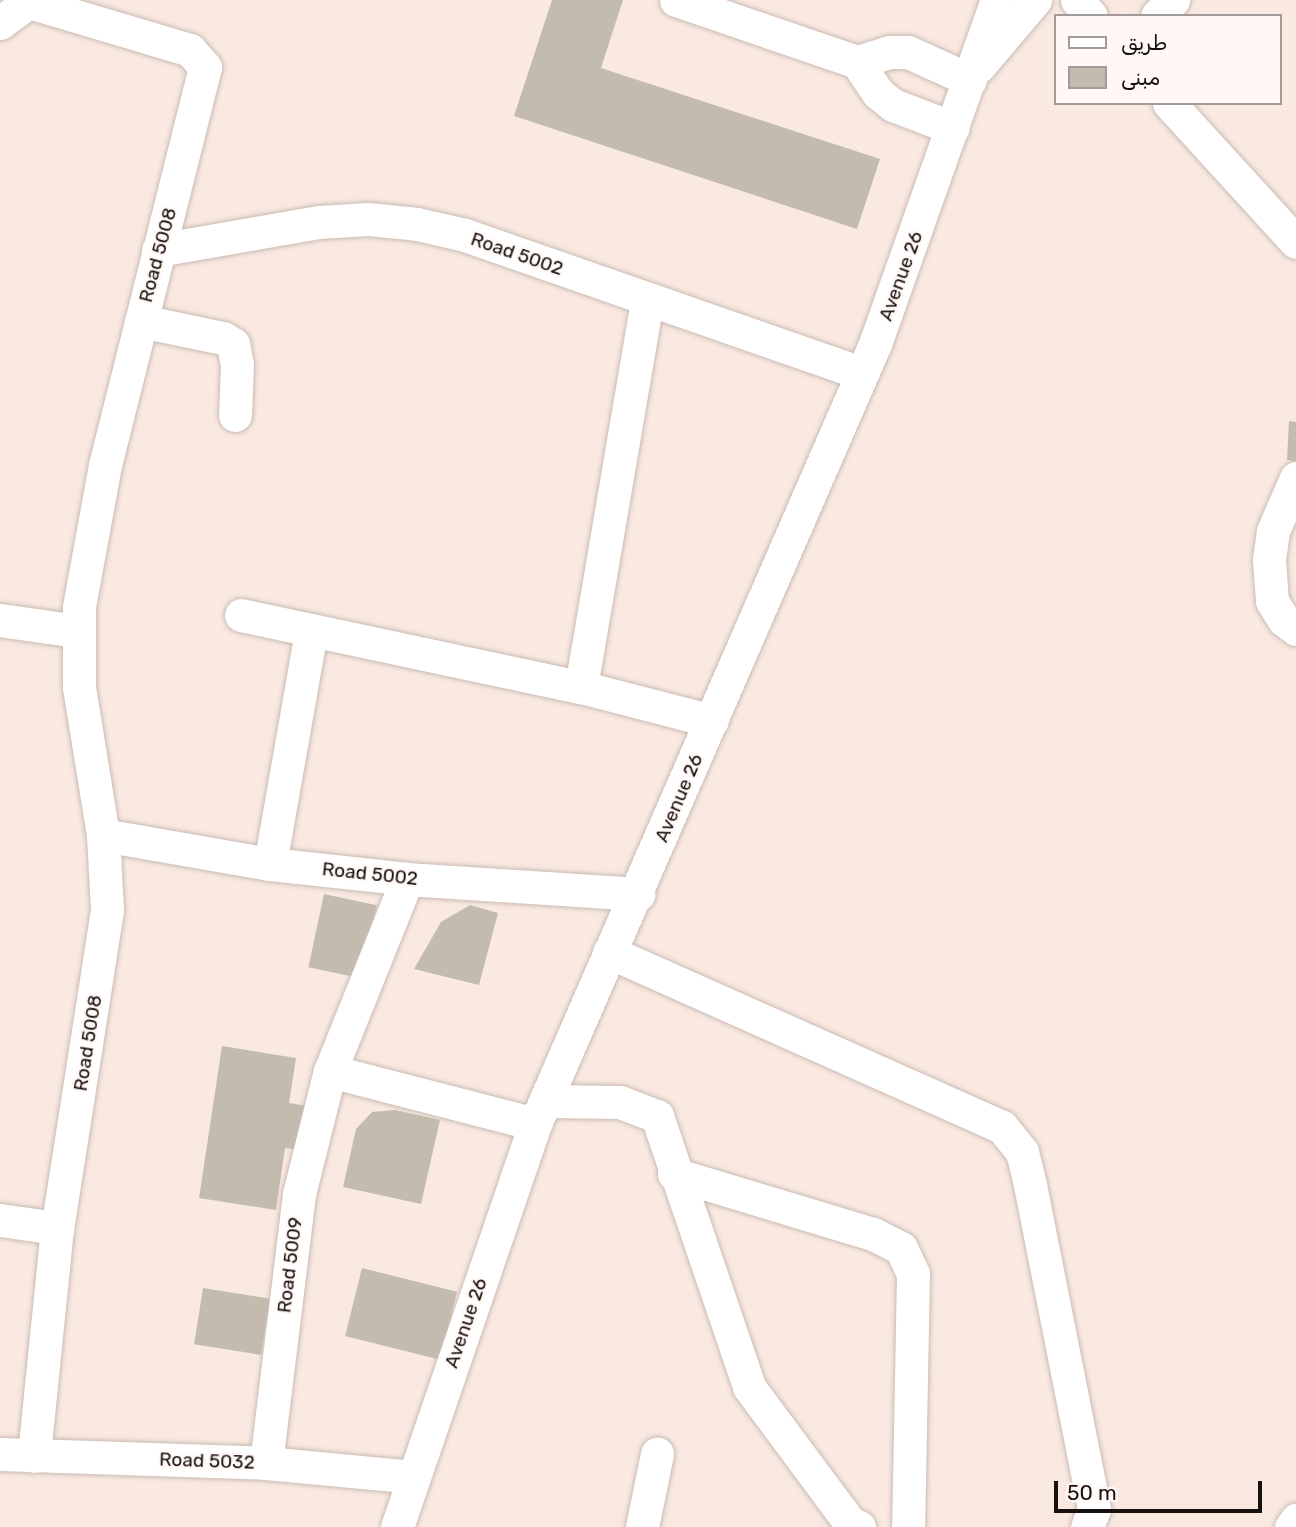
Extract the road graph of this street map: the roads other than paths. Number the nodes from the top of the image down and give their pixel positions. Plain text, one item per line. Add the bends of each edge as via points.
1 (676, 0) edge
2 (997, 0) edge
3 (1035, 0) edge
4 (1077, 0) edge
5 (1173, 0) edge
6 (30, 1) edge
7 (1089, 14) edge
8 (1159, 14) edge
9 (0, 23) edge
10 (857, 62) junction
11 (972, 76) junction
12 (1170, 105) edge
13 (953, 128) junction
14 (1296, 242) edge
15 (158, 250) junction
16 (647, 299) junction
17 (141, 321) junction
18 (862, 373) junction
19 (235, 415) dead end
20 (1296, 478) edge
21 (241, 615) dead end
22 (0, 620) edge
23 (1296, 629) edge
24 (77, 631) junction
25 (311, 631) junction
26 (581, 687) junction
27 (712, 721) junction
28 (103, 835) junction
29 (270, 864) junction
30 (407, 879) junction
31 (639, 894) junction
32 (609, 952) junction
33 (330, 1070) junction
34 (540, 1113) junction
35 (674, 1174) junction
36 (0, 1220) edge
37 (57, 1228) junction
38 (0, 1454) edge
39 (657, 1454) dead end
40 (34, 1456) junction
41 (266, 1463) junction
42 (413, 1478) junction
43 (1296, 1520) edge
44 (397, 1527) edge
45 (642, 1527) edge
46 (859, 1527) edge
47 (908, 1527) edge
48 (1087, 1527) edge
49 (1291, 1527) edge

1 - 10 street
2 - 11 street, Avenue 26 via 977,49
3 - 11 street, Avenue 26
4 - 7 street
5 - 8 street
6 - 9 street
6 - 15 street, Road 5008 via 190,50 205,67
10 - 11 street via 908,52
10 - 13 street via 878,93 893,105
11 - 13 street, Avenue 26
12 - 14 street
13 - 18 street, Avenue 26
15 - 16 street, Road 5002 via 319,222 368,219 464,235
15 - 17 street, Road 5008
16 - 18 street, Road 5002
16 - 26 street
17 - 19 street via 233,344
17 - 24 street, Road 5008 via 93,519
18 - 27 street, Avenue 26
20 - 23 street via 1273,531 1269,560 1272,601
21 - 25 street
22 - 24 street
24 - 28 street, Road 5008 via 79,687
25 - 26 street
25 - 29 street
26 - 27 street
27 - 31 street, Avenue 26
28 - 29 street, Road 5002
28 - 37 street, Road 5008 via 107,910 103,948
29 - 30 street, Road 5002
30 - 31 street, Road 5002
30 - 33 street, Road 5009
31 - 32 street, Avenue 26
32 - 34 street, Avenue 26
32 - 48 street via 1002,1127 1022,1152 1030,1185 1094,1509
33 - 34 street
33 - 41 street, Road 5009 via 299,1194
34 - 35 street via 620,1102 657,1116
34 - 42 street, Avenue 26
35 - 46 street via 749,1387 850,1522
35 - 47 street via 873,1234 901,1248 913,1274
36 - 37 street
37 - 40 street, Road 5008
38 - 40 street, Road 5032
39 - 45 street
40 - 41 street, Road 5032
41 - 42 street, Road 5032
42 - 44 street, Avenue 26
43 - 49 street

